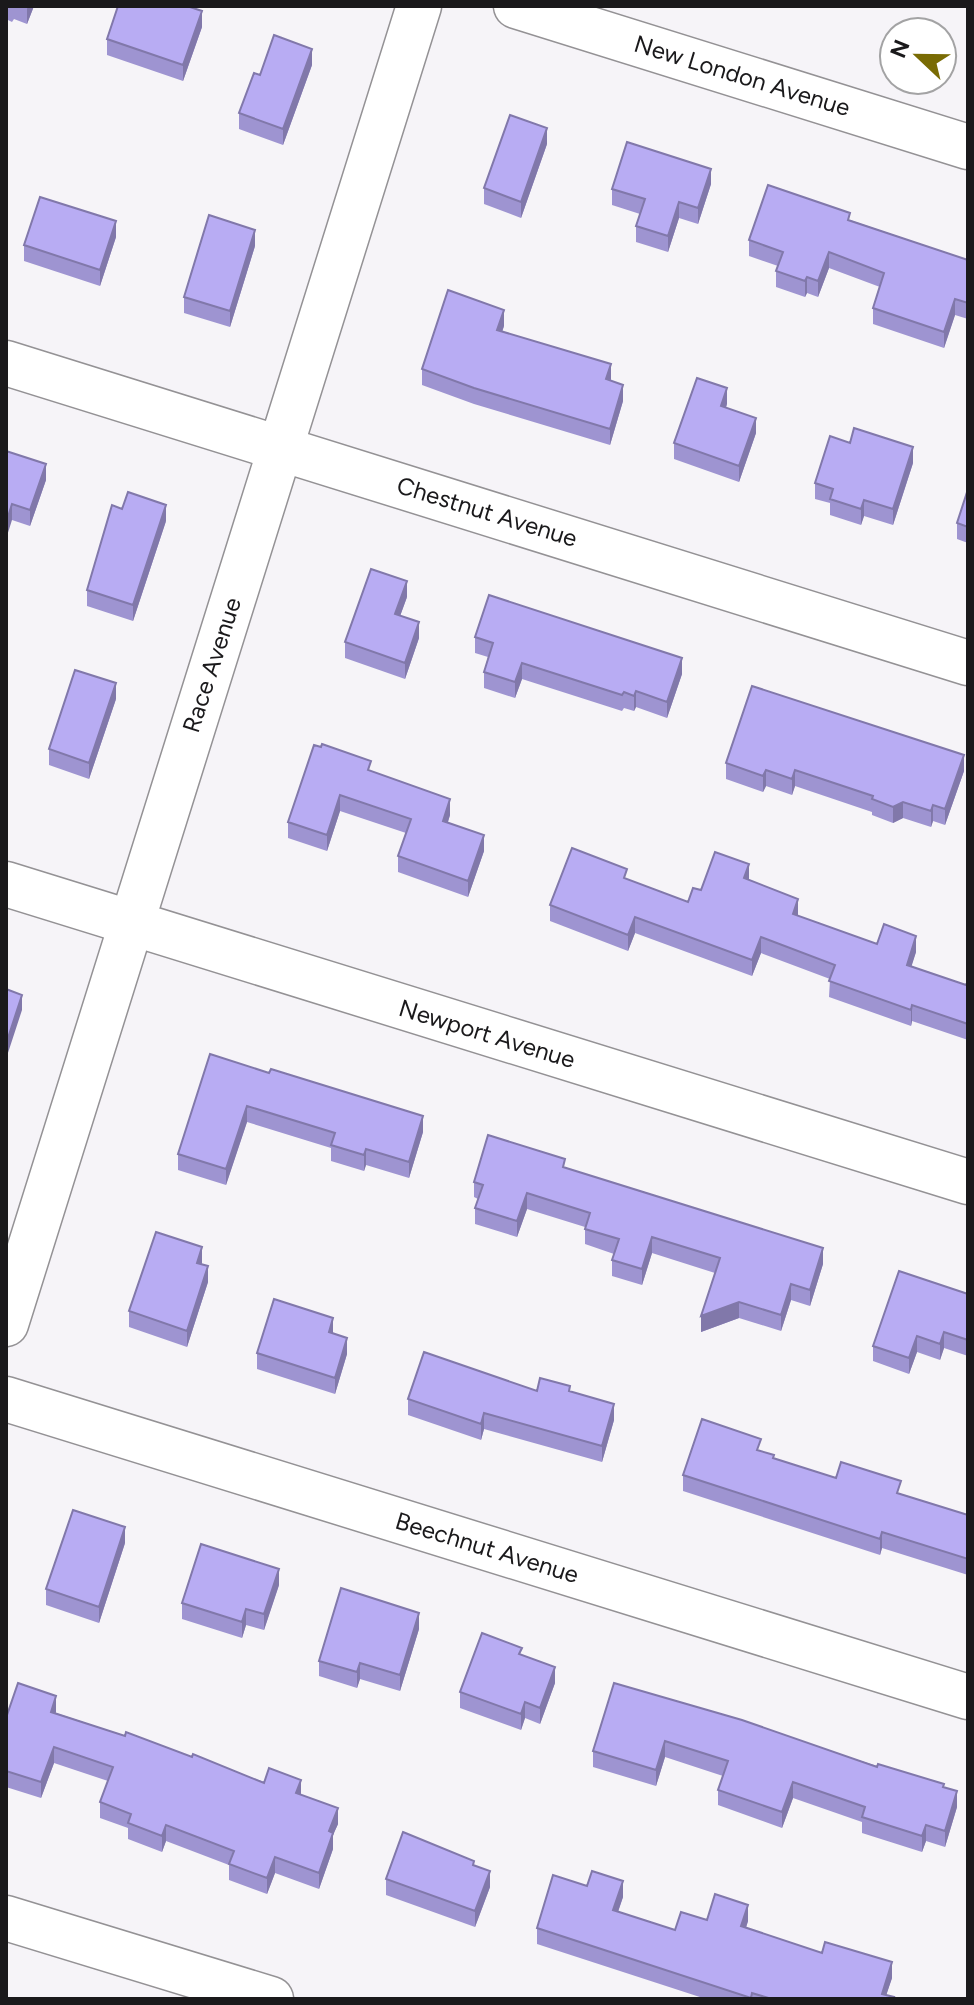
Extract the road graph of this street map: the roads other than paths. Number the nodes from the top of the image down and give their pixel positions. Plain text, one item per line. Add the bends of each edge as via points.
1 (419, 6) edge
2 (516, 6) edge
3 (968, 147) edge
4 (6, 363) edge
5 (283, 448) junction
6 (968, 663) edge
7 (6, 884) edge
8 (129, 923) junction
9 (968, 1182) edge
10 (6, 1324) edge
11 (6, 1399) edge
12 (968, 1697) edge
13 (6, 1918) edge
14 (271, 1999) edge

1 - 5 street, Race Avenue
2 - 3 street, New London Avenue
4 - 5 street, Chestnut Avenue
5 - 6 street, Chestnut Avenue
5 - 8 street, Race Avenue
7 - 8 street, Newport Avenue
8 - 9 street, Newport Avenue
8 - 10 street, Race Avenue
11 - 12 street, Beechnut Avenue
13 - 14 street

